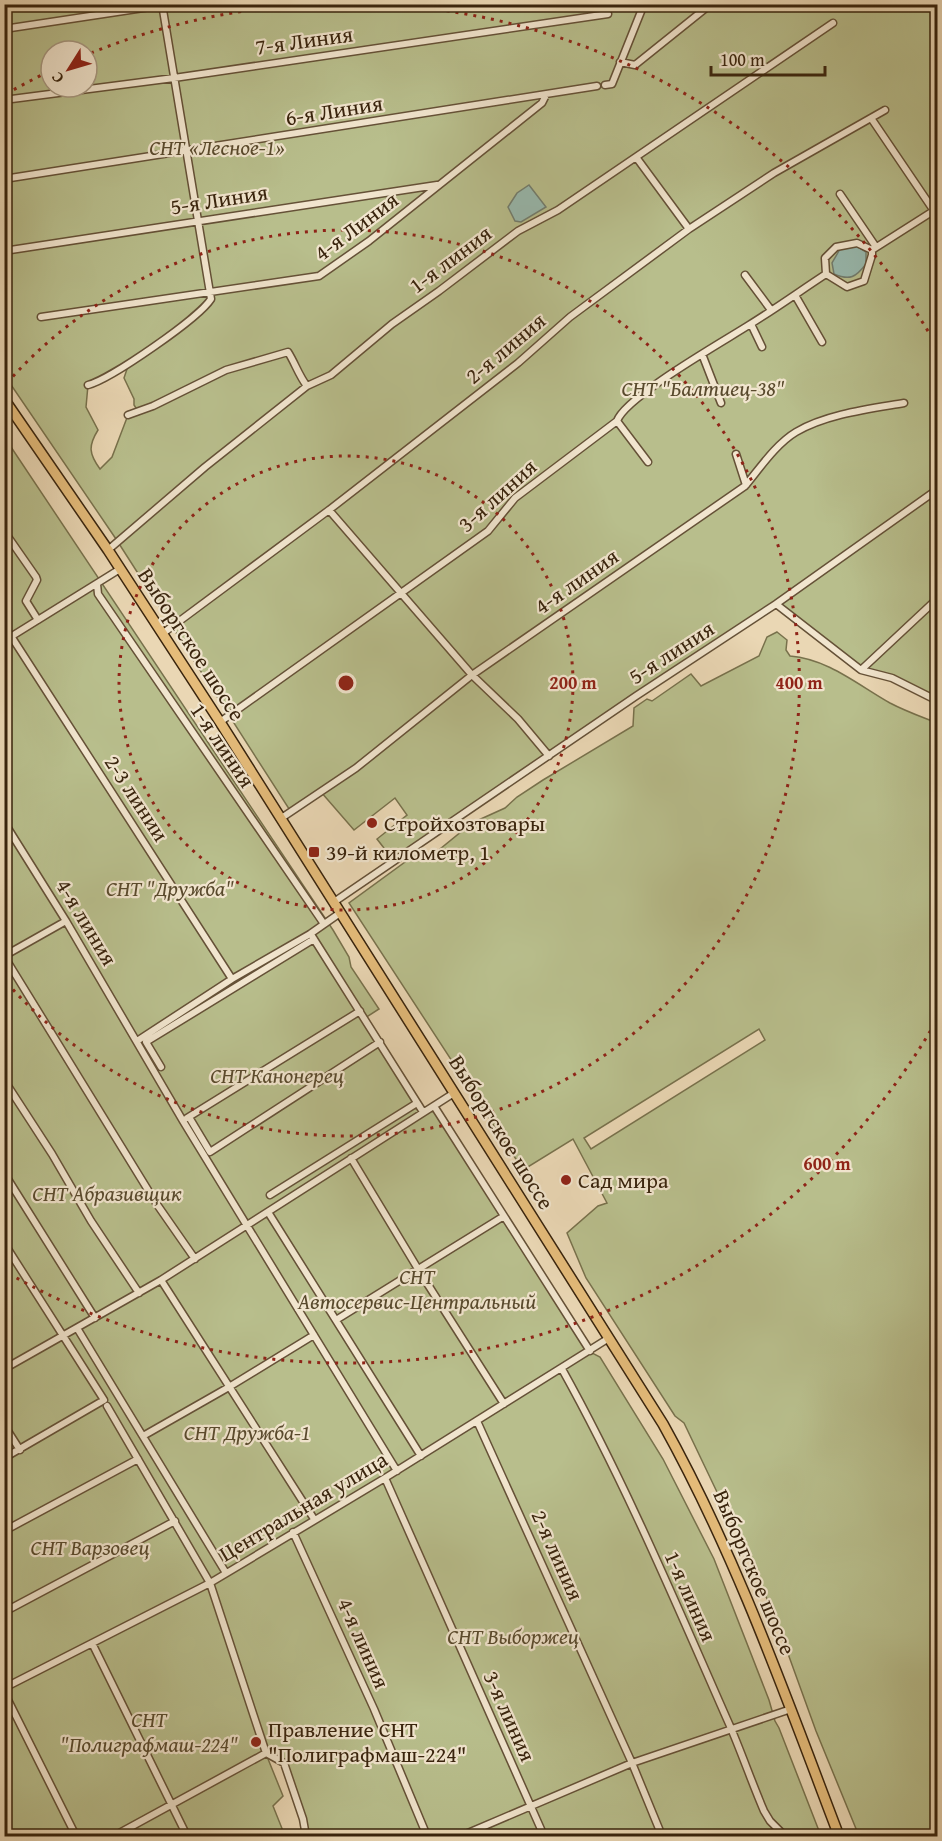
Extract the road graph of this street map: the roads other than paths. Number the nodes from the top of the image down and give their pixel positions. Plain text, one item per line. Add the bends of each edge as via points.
1 (170, 4) edge
2 (644, 4) edge
3 (711, 4) edge
4 (162, 5) edge
5 (608, 14) dead end
6 (834, 23) dead end
7 (4, 29) edge
8 (620, 62) junction
9 (174, 78) junction
10 (605, 85) dead end
11 (597, 86) dead end
12 (546, 95) junction
13 (4, 100) edge
14 (885, 110) dead end
15 (871, 118) junction
16 (186, 151) junction
17 (636, 157) junction
18 (4, 179) edge
19 (440, 184) junction
20 (840, 194) dead end
21 (936, 210) edge
22 (199, 221) junction
23 (689, 229) junction
24 (874, 248) junction
25 (4, 251) edge
26 (826, 274) junction
27 (745, 275) dead end
28 (210, 292) junction
29 (795, 295) junction
30 (771, 310) junction
31 (41, 318) dead end
32 (751, 324) junction
33 (822, 342) dead end
34 (762, 347) dead end
35 (702, 354) junction
36 (88, 385) dead end
37 (307, 386) junction
38 (4, 399) edge
39 (721, 403) dead end
40 (904, 403) dead end
41 (128, 415) dead end
42 (617, 421) junction
43 (736, 454) dead end
44 (648, 462) dead end
45 (746, 484) junction
46 (938, 489) edge
47 (329, 510) junction
48 (4, 531) edge
49 (108, 550) junction
50 (120, 569) junction
51 (97, 584) junction
52 (402, 594) junction
53 (938, 598) edge
54 (776, 604) junction
55 (38, 620) junction
56 (162, 634) junction
57 (11, 636) junction
58 (4, 641) edge
59 (861, 670) junction
60 (472, 675) junction
61 (938, 701) edge
62 (220, 722) junction
63 (549, 756) junction
64 (280, 819) junction
65 (4, 822) edge
66 (334, 902) junction
67 (340, 913) junction
68 (66, 921) junction
69 (324, 924) junction
70 (312, 936) junction
71 (5, 956) edge
72 (232, 980) junction
73 (360, 1011) junction
74 (137, 1041) junction
75 (380, 1042) junction
76 (160, 1067) dead end
77 (4, 1080) edge
78 (454, 1093) junction
79 (417, 1102) junction
80 (434, 1106) junction
81 (423, 1112) junction
82 (186, 1119) junction
83 (351, 1158) junction
84 (4, 1173) edge
85 (270, 1195) dead end
86 (268, 1212) junction
87 (504, 1216) junction
88 (248, 1226) junction
89 (4, 1243) edge
90 (195, 1259) junction
91 (418, 1269) junction
92 (161, 1280) junction
93 (139, 1293) junction
94 (95, 1318) junction
95 (336, 1320) junction
96 (77, 1328) junction
97 (314, 1335) junction
98 (63, 1336) junction
99 (609, 1338) junction
100 (590, 1351) junction
101 (4, 1369) edge
102 (562, 1369) junction
103 (229, 1387) junction
104 (105, 1403) junction
105 (504, 1404) junction
106 (477, 1421) junction
107 (4, 1425) edge
108 (143, 1436) junction
109 (20, 1450) junction
110 (421, 1456) junction
111 (4, 1458) edge
112 (138, 1459) junction
113 (397, 1471) junction
114 (386, 1478) junction
115 (314, 1519) junction
116 (175, 1521) junction
117 (4, 1531) edge
118 (293, 1532) junction
119 (226, 1573) junction
120 (210, 1583) junction
121 (4, 1612) edge
122 (92, 1643) junction
123 (4, 1690) edge
124 (790, 1708) junction
125 (731, 1729) junction
126 (266, 1754) junction
127 (632, 1763) junction
128 (171, 1805) junction
129 (530, 1807) junction
130 (76, 1836) edge
131 (114, 1836) edge
132 (187, 1836) edge
133 (306, 1836) edge
134 (427, 1836) edge
135 (461, 1836) edge
136 (543, 1836) edge
137 (662, 1836) edge
138 (785, 1836) edge
139 (839, 1836) edge

1 - 4 street
2 - 8 street
3 - 8 street via 635,64
4 - 7 street
4 - 9 street
5 - 9 street, 7-я Линия
6 - 17 street, 1-я линия
8 - 10 street via 612,84
9 - 13 street, 7-я Линия
9 - 16 street
11 - 12 street, 6-я Линия
12 - 16 street, 6-я Линия
12 - 19 street, 4-я Линия via 542,103
14 - 15 street, 2-я линия
15 - 21 street
15 - 23 street, 2-я линия via 774,173
16 - 18 street, 6-я Линия
16 - 22 street
17 - 23 street
17 - 37 street, 1-я линия via 558,210 518,231 392,324 331,375
19 - 22 street, 5-я Линия
19 - 28 street, 4-я Линия via 319,276
20 - 24 street
21 - 24 street
22 - 25 street, 5-я Линия
22 - 28 street
23 - 47 street, 2-я линия via 570,317 518,363
24 - 26 street via 857,243 836,247 825,258
24 - 26 street via 864,281 847,287
26 - 29 street, 3-я линия
27 - 30 street
28 - 31 street, 4-я Линия
28 - 36 street via 207,306 175,331 110,376
29 - 30 street, 3-я линия
29 - 33 street
30 - 32 street, 3-я линия
32 - 34 street
32 - 35 street, 3-я линия
35 - 39 street
35 - 42 street, 3-я линия via 637,399 619,414
37 - 41 street via 288,352 226,370
37 - 49 street, 1-я линия
38 - 49 main road, Выборгское шоссе
40 - 45 street, 4-я линия via 842,415 796,432
42 - 44 street
42 - 52 street, 3-я линия via 515,498 488,531
43 - 45 street
45 - 60 street, 4-я линия
46 - 54 street, 5-я линия
47 - 52 street
47 - 56 street, 2-я линия
48 - 55 street via 36,577 26,601
49 - 50 main road, Выборгское шоссе
50 - 51 street
50 - 56 main road, Выборгское шоссе
51 - 55 street
51 - 69 street, 1-я линия via 98,594
52 - 60 street
52 - 62 street, 3-я линия
53 - 59 street
54 - 59 street
54 - 63 street, 5-я линия
55 - 57 street
56 - 62 main road, Выборгское шоссе
57 - 58 street
57 - 72 street, 2-3 линии
59 - 61 street via 892,678
60 - 63 street via 518,719
60 - 64 street, 4-я линия via 356,768
62 - 64 main road, Выборгское шоссе
63 - 66 street, 5-я линия
64 - 66 main road, Выборгское шоссе
65 - 68 street, 4-я линия
66 - 67 main road, Выборгское шоссе
67 - 69 street
67 - 78 main road, Выборгское шоссе
68 - 71 street
68 - 74 street, 4-я линия
69 - 70 street
70 - 72 street
70 - 73 street
70 - 76 street via 146,1042
71 - 90 street via 156,1203
72 - 74 street
73 - 75 street
73 - 82 street
74 - 82 street, 4-я линия
75 - 79 street
75 - 82 street via 210,1152
77 - 93 street
78 - 80 street
78 - 99 main road, Выборгское шоссе
79 - 81 street
79 - 85 street
80 - 81 street
80 - 87 street
81 - 83 street
82 - 88 street
83 - 86 street
83 - 91 street
84 - 94 street
86 - 88 street
86 - 95 street
87 - 91 street
87 - 100 street
88 - 90 street
88 - 97 street
89 - 98 street
90 - 92 street
91 - 95 street
91 - 105 street
92 - 93 street
92 - 103 street
93 - 94 street
94 - 96 street
95 - 110 street
96 - 98 street
96 - 108 street
97 - 103 street
97 - 113 street
98 - 101 street
98 - 104 street
99 - 100 street, Центральная улица
99 - 124 main road, Выборгское шоссе via 645,1393 706,1507 744,1590
100 - 102 street, Центральная улица
102 - 105 street, Центральная улица
102 - 125 street, 1-я линия via 617,1474
103 - 108 street
103 - 115 street
104 - 109 street
104 - 112 street
105 - 106 street, Центральная улица
106 - 110 street, Центральная улица
106 - 127 street, 2-я линия
107 - 109 street
108 - 119 street
109 - 111 street
110 - 113 street, Центральная улица
112 - 116 street
112 - 117 street
113 - 114 street, Центральная улица
114 - 115 street, Центральная улица
114 - 129 street, 3-я линия
115 - 118 street, Центральная улица
116 - 120 street
116 - 121 street
118 - 119 street, Центральная улица
118 - 134 street, 4-я линия
119 - 120 street, Центральная улица
120 - 122 street, Центральная улица
120 - 126 street
122 - 123 street, Центральная улица
122 - 128 street
123 - 130 street
124 - 125 street
124 - 139 main road, Выборгское шоссе
125 - 127 street
125 - 138 street, 1-я линия via 764,1811
126 - 128 street
126 - 133 street via 284,1764
127 - 129 street
127 - 137 street, 2-я линия
128 - 131 street
128 - 132 street
129 - 135 street
129 - 136 street, 3-я линия

